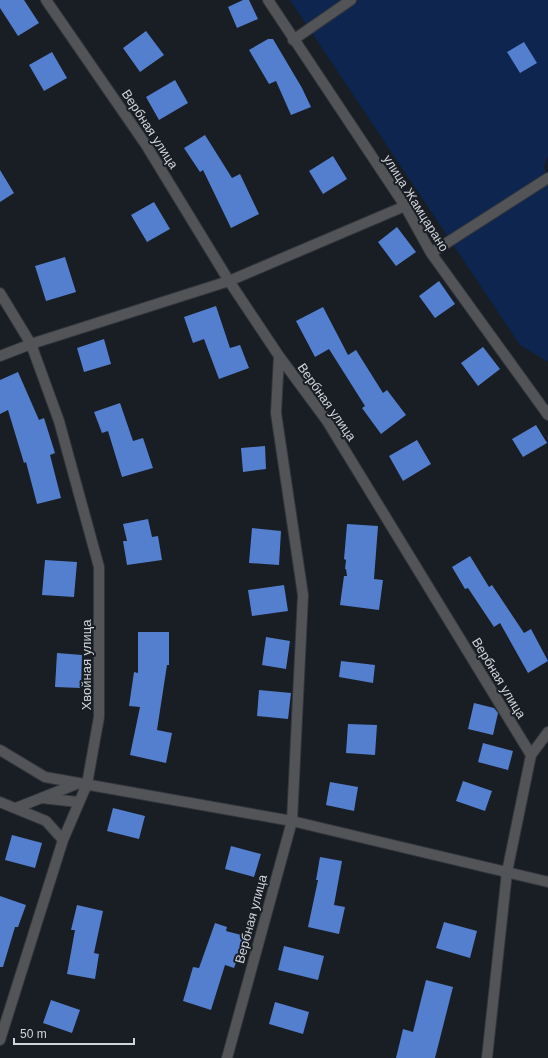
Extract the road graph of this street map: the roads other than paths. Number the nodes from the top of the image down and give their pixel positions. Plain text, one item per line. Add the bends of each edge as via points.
1 (46, 0) edge
2 (268, 0) edge
3 (351, 0) edge
4 (294, 40) junction
5 (548, 178) edge
6 (405, 206) junction
7 (431, 253) junction
8 (229, 281) junction
9 (0, 293) edge
10 (31, 344) junction
11 (0, 356) edge
12 (279, 356) junction
13 (546, 408) edge
14 (548, 732) edge
15 (0, 750) edge
16 (531, 755) junction
17 (83, 783) junction
18 (41, 798) junction
19 (0, 802) edge
20 (78, 802) junction
21 (16, 808) junction
22 (292, 821) junction
23 (63, 840) junction
24 (507, 872) junction
25 (548, 882) edge
26 (0, 1040) edge
27 (227, 1058) edge
28 (488, 1058) edge

1 - 8 street, Вербная улица via 146,145
2 - 4 street, улица Жамцарано
3 - 4 street
4 - 6 street, улица Жамцарано
5 - 7 street
6 - 7 street, улица Жамцарано
6 - 8 street
7 - 13 street, улица Жамцарано
8 - 10 street
8 - 12 street, Вербная улица
9 - 10 street, Хвойная улица
10 - 11 street
10 - 17 street, Хвойная улица via 59,421 99,567 98,717
12 - 16 street, Вербная улица via 327,421
12 - 22 street, Вербная улица via 276,413 303,595
14 - 16 street
15 - 17 street via 45,777
16 - 24 street
17 - 18 street
17 - 20 street, Хвойная улица
17 - 22 street
18 - 20 street
18 - 21 street
19 - 21 street
20 - 23 street, Хвойная улица
21 - 23 street via 46,821
22 - 24 street
22 - 27 street, Вербная улица
23 - 26 street, Хвойная улица
24 - 25 street
24 - 28 street

